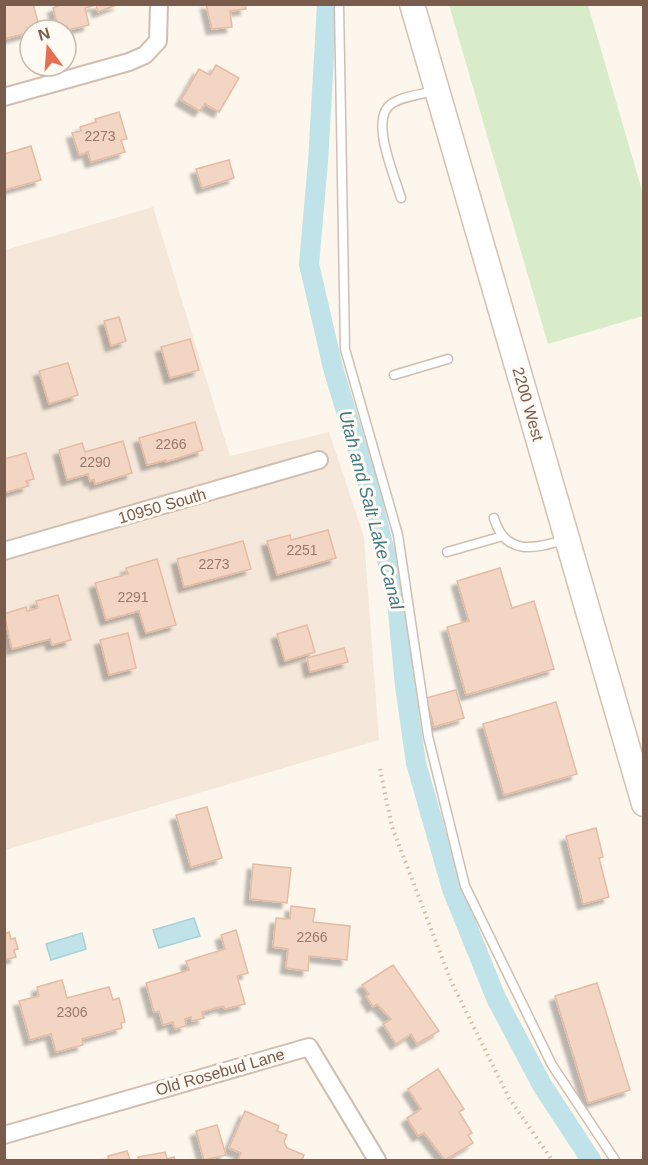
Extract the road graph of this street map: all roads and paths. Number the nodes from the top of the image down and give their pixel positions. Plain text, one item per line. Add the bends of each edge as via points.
1 (159, 4) edge
2 (339, 4) edge
3 (412, 4) edge
4 (437, 90) junction
5 (4, 97) edge
6 (401, 198) dead end
7 (448, 359) dead end
8 (394, 375) dead end
9 (319, 460) dead end
10 (495, 518) dead end
11 (503, 536) junction
12 (567, 540) junction
13 (4, 551) edge
14 (447, 552) dead end
15 (380, 769) dead end
16 (644, 804) edge
17 (4, 1135) edge
18 (377, 1161) edge
19 (552, 1161) edge
20 (615, 1161) edge

1 - 5 street via 158,41 146,55
2 - 20 lane via 345,349 398,535 428,736 465,886 552,1065
3 - 4 street, 2200 West
4 - 6 lane via 398,101 388,106 381,118
4 - 12 street, 2200 West
7 - 8 lane
9 - 13 street, 10950 South
10 - 11 lane
11 - 12 lane via 511,543 534,549
11 - 14 lane
12 - 16 street, 2200 West
15 - 19 path via 392,827 451,981 509,1098
17 - 18 street, Old Rosebud Lane via 309,1047

